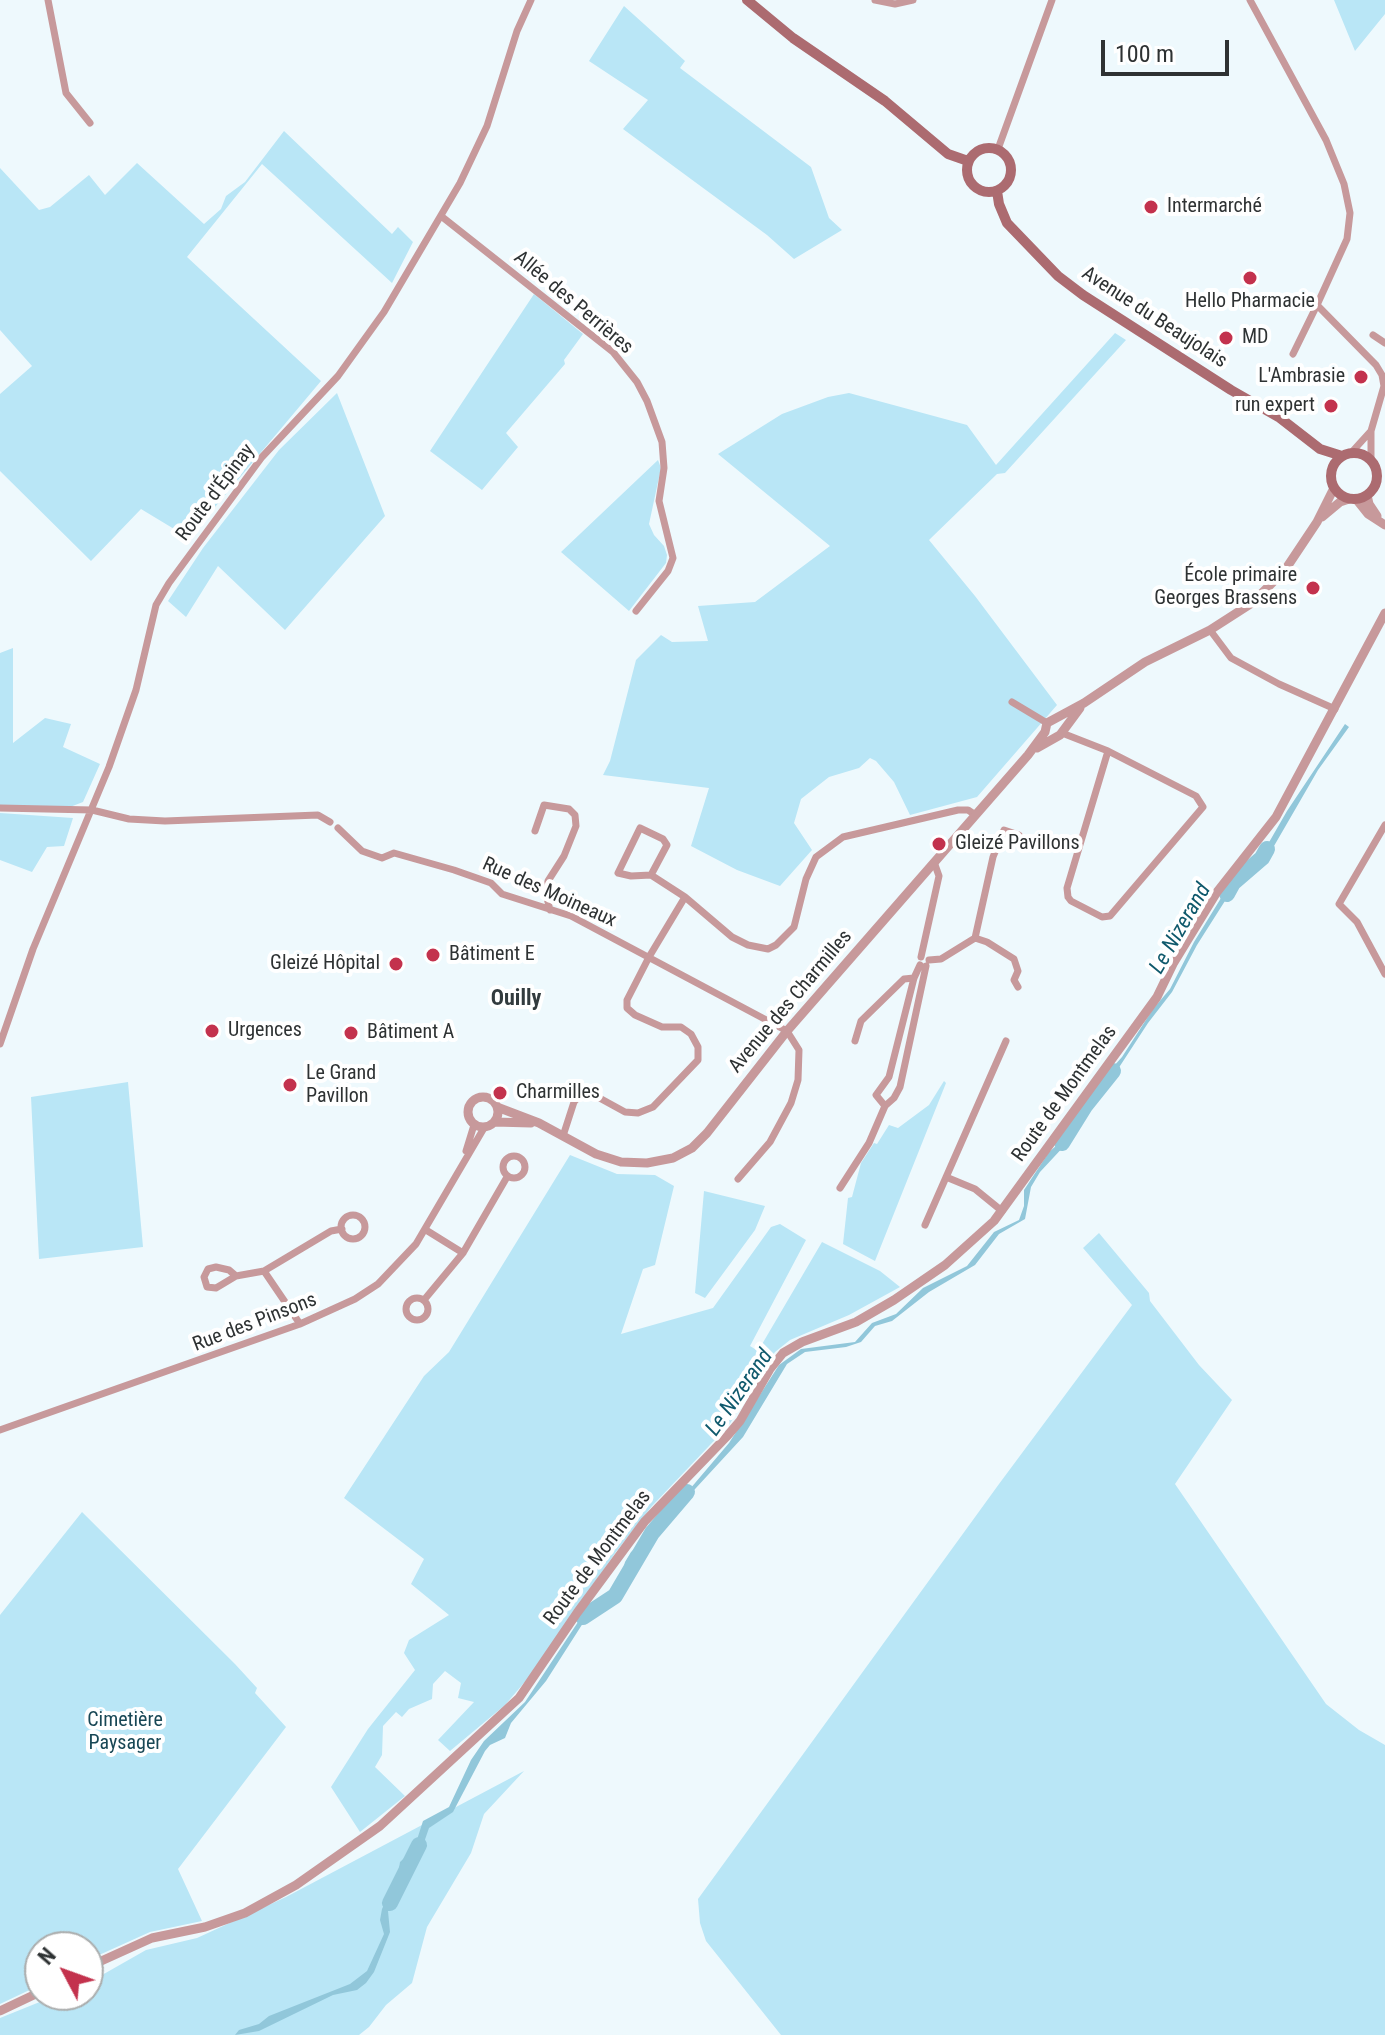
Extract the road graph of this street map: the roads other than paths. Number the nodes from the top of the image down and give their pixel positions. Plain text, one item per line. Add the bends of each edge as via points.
1 (48, 0) edge
2 (531, 0) edge
3 (747, 0) edge
4 (875, 0) edge
5 (913, 0) edge
6 (1052, 0) edge
7 (1250, 0) edge
8 (90, 123) dead end
9 (998, 149) junction
10 (968, 161) junction
11 (997, 191) junction
12 (441, 216) junction
13 (1317, 305) junction
14 (1373, 335) dead end
15 (1385, 343) edge
16 (1293, 354) dead end
17 (1371, 431) junction
18 (1320, 449) junction
19 (1346, 455) junction
20 (1372, 463) junction
21 (1385, 467) edge
22 (1331, 474) junction
23 (1334, 488) junction
24 (1376, 488) edge
25 (1353, 499) junction
26 (1317, 522) junction
27 (1385, 525) edge
28 (636, 611) dead end
29 (1385, 613) edge
30 (1210, 630) junction
31 (1012, 702) dead end
32 (1084, 703) junction
33 (1335, 709) junction
34 (1050, 728) junction
35 (1062, 731) junction
36 (1108, 751) junction
37 (0, 808) edge
38 (92, 810) junction
39 (974, 814) junction
40 (330, 822) dead end
41 (1385, 825) edge
42 (338, 828) dead end
43 (535, 831) dead end
44 (1019, 835) dead end
45 (934, 862) junction
46 (651, 875) junction
47 (685, 897) junction
48 (550, 910) junction
49 (975, 938) junction
50 (649, 957) junction
51 (924, 962) junction
52 (1385, 974) edge
53 (914, 978) junction
54 (1018, 987) dead end
55 (787, 1031) junction
56 (855, 1041) dead end
57 (1006, 1041) dead end
58 (0, 1044) edge
59 (885, 1106) junction
60 (497, 1107) junction
61 (495, 1122) junction
62 (539, 1123) junction
63 (479, 1126) junction
64 (563, 1136) junction
65 (507, 1177) dead end
66 (946, 1177) junction
67 (738, 1179) dead end
68 (840, 1188) dead end
69 (1002, 1211) junction
70 (925, 1225) dead end
71 (342, 1229) dead end
72 (426, 1230) junction
73 (463, 1253) junction
74 (264, 1271) junction
75 (236, 1276) dead end
76 (424, 1300) dead end
77 (300, 1324) junction
78 (0, 1430) edge
79 (104, 1960) edge
80 (24, 2000) edge
81 (0, 2011) edge

1 - 8 street via 66,93
2 - 12 street, Route d'Épinay via 487,126
3 - 10 main road via 948,154
4 - 5 street
6 - 9 street
7 - 13 street via 1344,184 1350,213 1347,239
9 - 10 main road via 987,147
9 - 11 main road via 1012,167 1005,186
10 - 11 main road via 973,186
11 - 18 main road, Avenue du Beaujolais via 1007,223 1058,276
12 - 28 street, Allée des Perrières via 613,352 647,401 662,442 659,501 673,558
12 - 38 street, Route d'Épinay via 359,349 262,457 156,605 136,690
13 - 16 street
13 - 17 street via 1382,375 1384,386
14 - 15 street
17 - 19 street
17 - 20 street
18 - 19 main road, Avenue du Beaujolais
18 - 22 main road, Avenue du Beaujolais
19 - 20 main road via 1362,455
19 - 22 main road
20 - 21 main road
20 - 24 main road
22 - 23 main road
23 - 25 main road
23 - 26 street, Avenue des Charmilles
24 - 25 main road
24 - 27 street via 1373,511
25 - 26 street, Avenue des Charmilles via 1340,502
25 - 27 street
26 - 30 street, Avenue des Charmilles via 1274,583
29 - 33 street, Route de Montmelas
30 - 32 street, Avenue des Charmilles via 1145,662
30 - 33 street via 1231,658
31 - 34 street
32 - 34 street, Avenue des Charmilles
32 - 35 street, Avenue des Charmilles
33 - 69 street, Route de Montmelas via 1276,817 1217,892 1157,997
34 - 35 street via 1062,724
34 - 39 street, Avenue des Charmilles
35 - 36 street
36 - 36 street via 1196,796 1203,807 1110,916 1102,917 1071,901 1067,888
37 - 38 street
38 - 40 street via 165,821 318,815
38 - 58 street, Route d'Épinay via 33,949
39 - 45 street, Avenue des Charmilles
39 - 47 street via 958,810 843,837 816,857 794,927 768,949 732,937
41 - 52 street via 1339,904 1357,922
42 - 48 street, Rue des Moineaux via 362,851 382,858 394,853 454,870
43 - 48 street via 544,805 575,815 564,856 548,881
44 - 49 street via 1002,829
45 - 51 street via 939,876
45 - 55 street, Avenue des Charmilles
46 - 46 street via 618,873 640,828 667,845
46 - 47 street
47 - 50 street
48 - 50 street, Rue des Moineaux
49 - 51 street via 941,959
49 - 54 street via 1014,959
50 - 55 street, Rue des Moineaux
50 - 64 street via 627,1008 662,1027 681,1027 691,1034 698,1060 653,1107 638,1113 581,1094
51 - 53 street
51 - 59 street via 900,1087
53 - 56 street via 904,979 861,1021
53 - 59 street via 889,1077 876,1095
55 - 64 street, Avenue des Charmilles via 707,1133 673,1158 621,1162
55 - 67 street via 799,1050 791,1103 770,1142
57 - 66 street
59 - 68 street
60 - 61 street
60 - 62 street, Avenue des Charmilles
60 - 63 street via 486,1097 473,1101 467,1112
61 - 62 street, Avenue des Charmilles
61 - 63 street
62 - 64 street, Avenue des Charmilles
63 - 72 street, Rue des Pinsons
65 - 73 street
66 - 69 street via 975,1189
66 - 70 street
69 - 79 street, Route de Montmelas via 945,1265 894,1300 783,1353 740,1421 645,1521 519,1698 390,1818 296,1885 245,1913 152,1938
71 - 74 street
72 - 73 street
72 - 77 street, Rue des Pinsons via 378,1284
73 - 76 street
74 - 75 street
74 - 77 street
77 - 78 street, Rue des Pinsons
80 - 81 street

